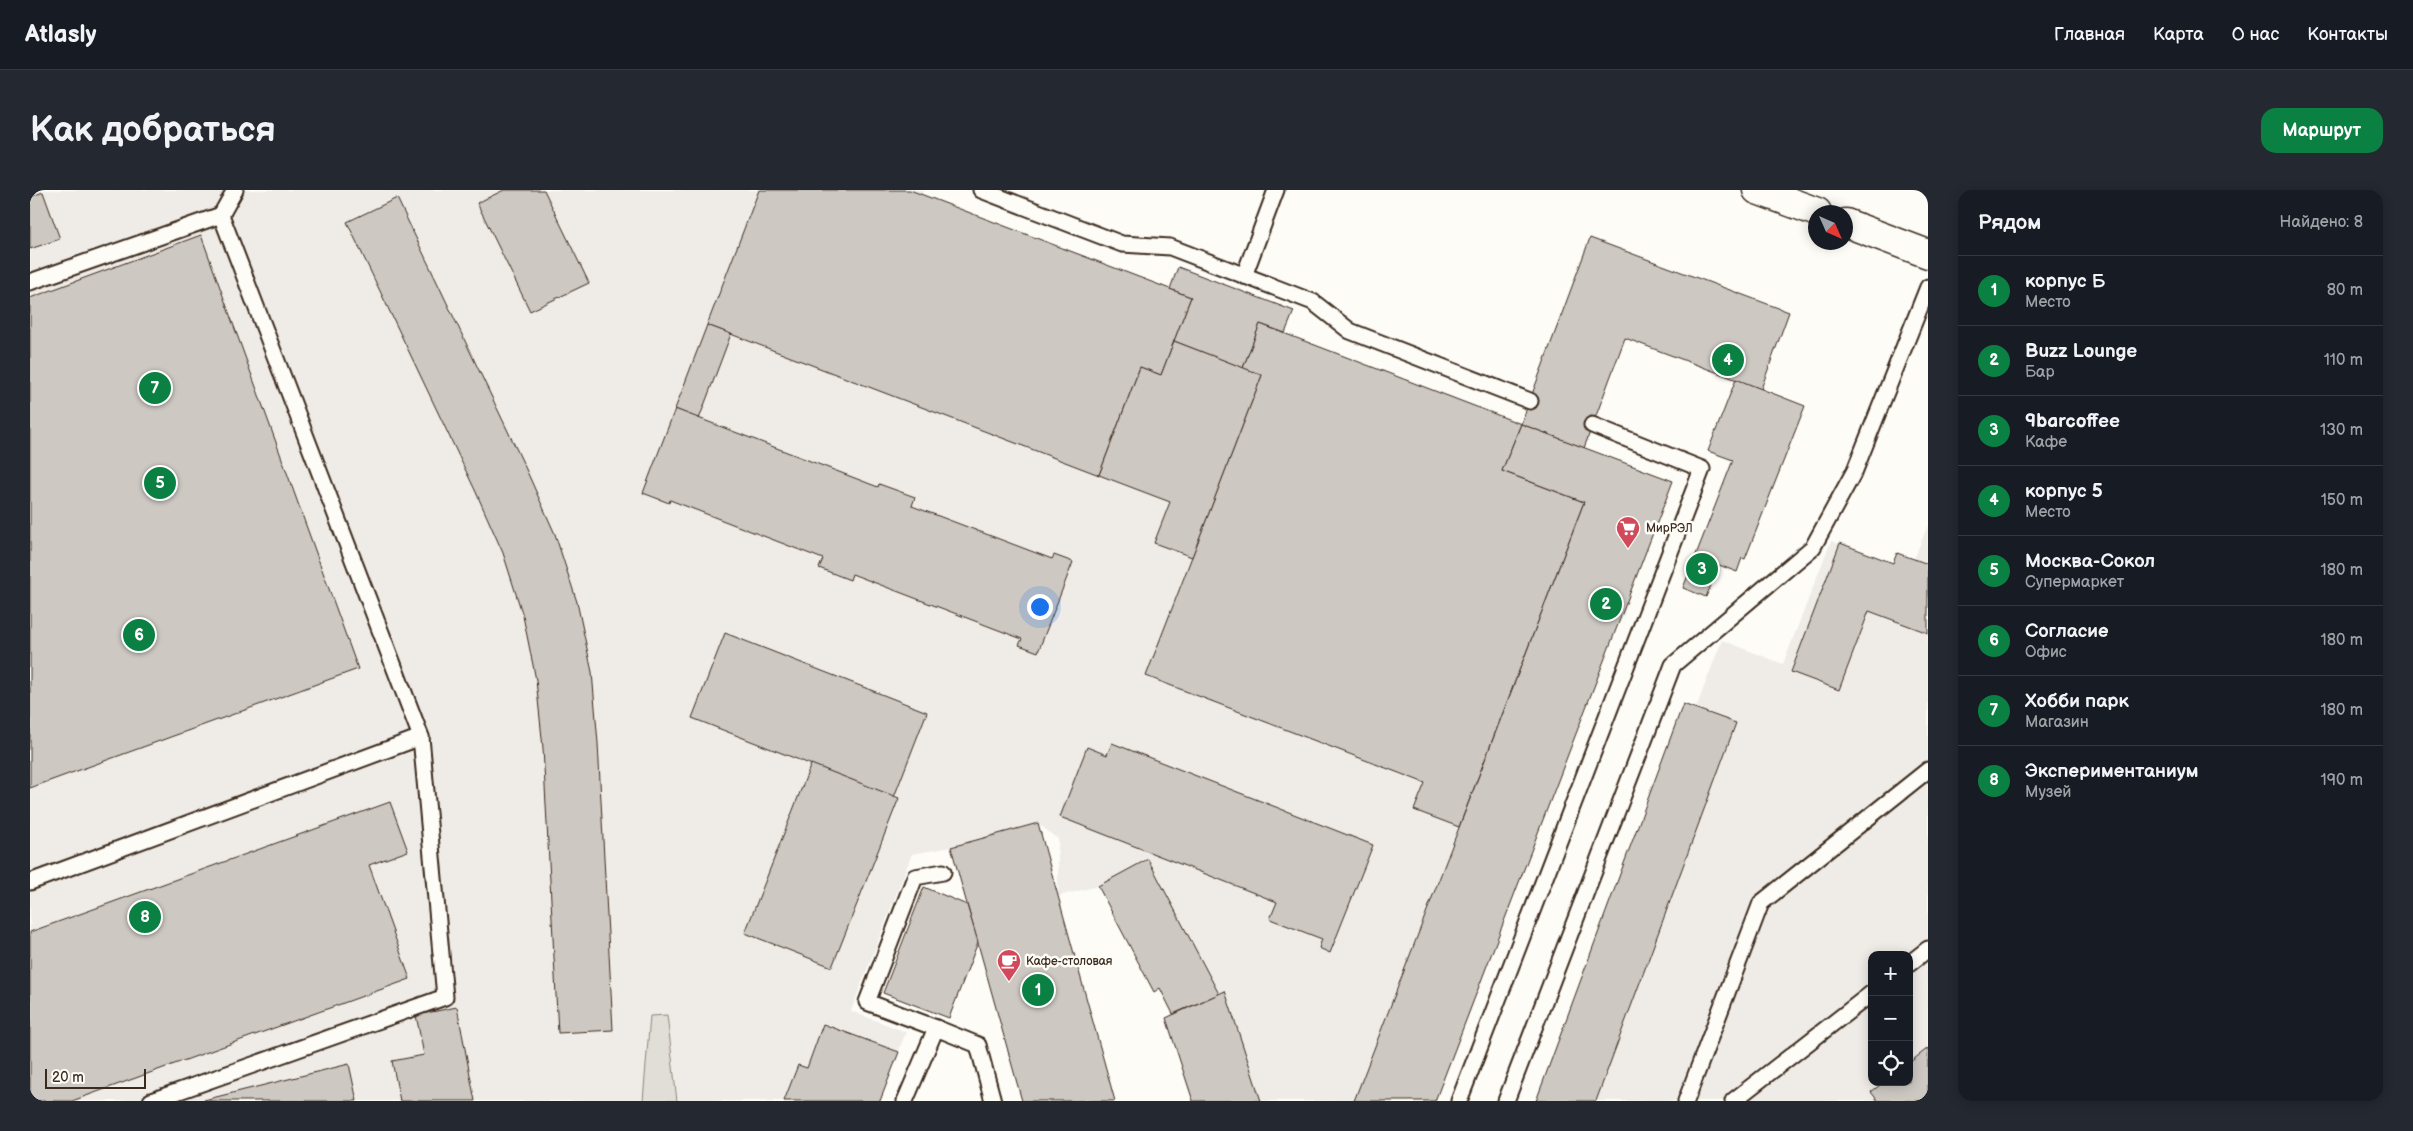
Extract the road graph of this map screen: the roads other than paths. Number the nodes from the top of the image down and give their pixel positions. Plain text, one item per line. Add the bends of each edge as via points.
1 (235, 190) edge
2 (981, 190) edge
3 (1276, 190) edge
4 (1757, 190) edge
5 (1808, 209) edge
6 (221, 215) junction
7 (1853, 226) edge
8 (1928, 254) edge
9 (1244, 276) junction
10 (30, 282) edge
11 (1928, 287) edge
12 (1530, 401) dead end
13 (1592, 425) dead end
14 (421, 737) junction
15 (1928, 770) edge
16 (943, 872) dead end
17 (30, 882) edge
18 (1928, 949) edge
19 (1913, 961) edge
20 (1868, 996) edge
21 (936, 1028) junction
22 (151, 1101) edge
23 (905, 1101) edge
24 (993, 1101) edge
25 (1459, 1101) edge
26 (1506, 1101) edge
27 (1686, 1101) edge
28 (1733, 1101) edge

1 - 6 lane
2 - 9 lane via 1122,244 1170,247
3 - 9 lane
4 - 5 main road
6 - 10 lane
6 - 14 lane
7 - 8 main road
9 - 12 lane via 1313,302 1350,331
11 - 26 lane via 1855,470 1812,547 1673,665
13 - 25 lane via 1702,469
14 - 17 lane
14 - 22 lane via 445,996
15 - 27 lane via 1761,903
16 - 21 lane via 914,877 866,1002
18 - 19 lane
20 - 28 lane
21 - 23 lane
21 - 24 lane via 978,1045

